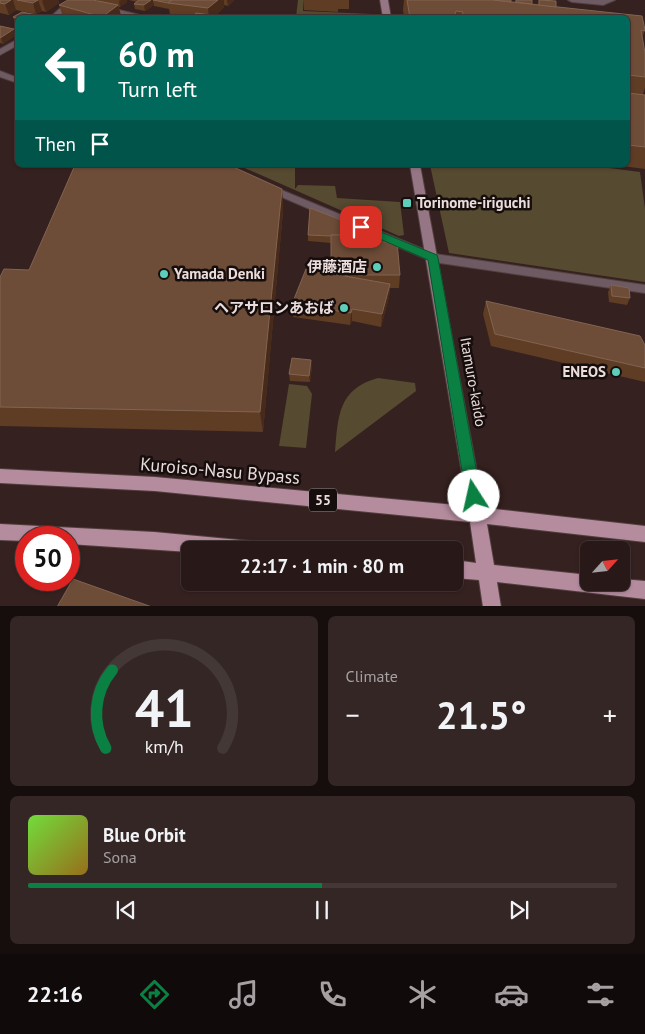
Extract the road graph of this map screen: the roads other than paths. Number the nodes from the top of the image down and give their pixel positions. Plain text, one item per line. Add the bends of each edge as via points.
1 (384, 0) edge
2 (572, 0) edge
3 (611, 0) edge
4 (56, 15) edge
5 (134, 15) edge
6 (386, 15) edge
7 (15, 43) edge
8 (0, 53) edge
9 (0, 74) edge
10 (15, 80) edge
11 (415, 167) edge
12 (252, 180) edge
13 (433, 258) junction
14 (645, 290) edge
15 (0, 476) edge
16 (477, 515) junction
17 (0, 532) edge
18 (645, 534) edge
19 (181, 543) edge
20 (463, 570) edge
21 (486, 572) junction
22 (645, 590) edge
23 (492, 606) edge

1 - 6 main road
2 - 3 street via 603,3
4 - 5 street via 67,7 91,6
7 - 8 street
9 - 10 street
11 - 13 main road, Itamuro-kaido
12 - 13 street
13 - 14 street
13 - 16 main road, Itamuro-kaido
15 - 16 main road, Kuroiso-Nasu Bypass / 55 via 154,484
16 - 18 main road, Kuroiso-Nasu Bypass / 55
16 - 21 main road, Itamuro-kaido
17 - 19 main road
20 - 21 main road
21 - 22 main road
21 - 23 main road, Itamuro-kaido

